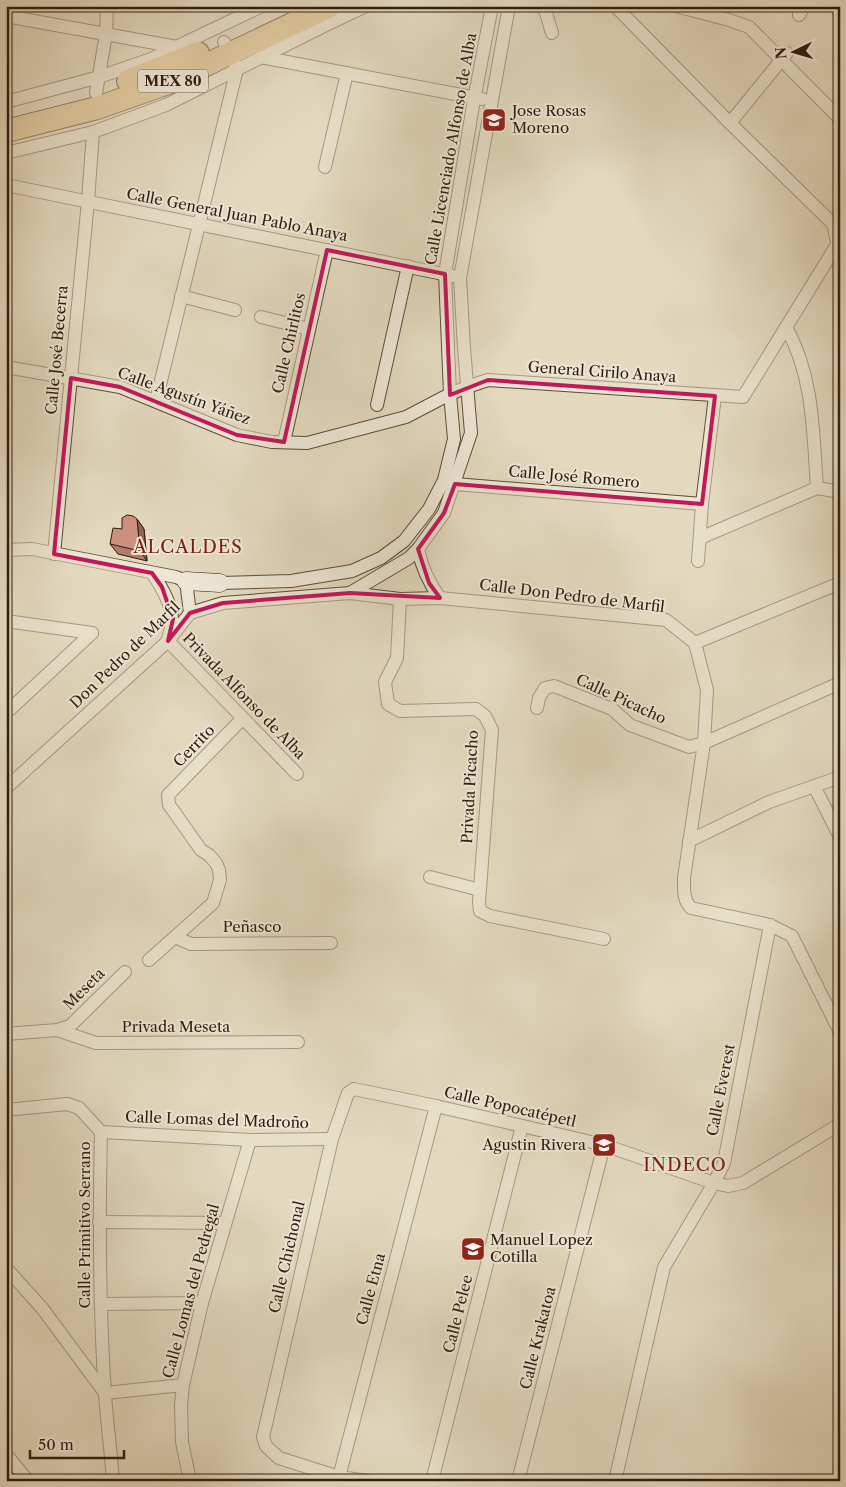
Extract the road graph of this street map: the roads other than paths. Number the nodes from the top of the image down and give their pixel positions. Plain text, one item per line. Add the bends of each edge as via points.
1 (107, 6) edge
2 (293, 6) edge
3 (330, 6) edge
4 (366, 6) edge
5 (492, 6) edge
6 (509, 6) edge
7 (542, 6) edge
8 (615, 6) edge
9 (676, 6) edge
10 (258, 7) edge
11 (6, 16) edge
12 (552, 33) dead end
13 (106, 34) junction
14 (177, 47) junction
15 (230, 55) junction
16 (784, 56) junction
17 (261, 57) junction
18 (347, 73) junction
19 (97, 85) junction
20 (474, 97) junction
21 (491, 101) junction
22 (6, 102) edge
23 (6, 116) edge
24 (840, 120) edge
25 (730, 123) junction
26 (6, 131) edge
27 (93, 132) junction
28 (6, 154) edge
29 (324, 167) dead end
30 (6, 185) edge
31 (88, 201) junction
32 (836, 220) edge
33 (198, 224) junction
34 (839, 248) edge
35 (327, 250) junction
36 (408, 266) junction
37 (445, 274) junction
38 (460, 278) junction
39 (181, 296) junction
40 (235, 310) dead end
41 (262, 317) dead end
42 (786, 327) junction
43 (309, 329) junction
44 (6, 367) edge
45 (70, 378) junction
46 (460, 390) junction
47 (715, 396) junction
48 (156, 401) junction
49 (377, 405) dead end
50 (284, 442) junction
51 (450, 482) junction
52 (817, 488) junction
53 (840, 492) edge
54 (702, 504) junction
55 (700, 538) junction
56 (418, 549) junction
57 (6, 550) edge
58 (54, 554) junction
59 (698, 561) dead end
60 (152, 574) junction
61 (186, 581) junction
62 (220, 582) joint
63 (840, 583) edge
64 (350, 593) junction
65 (440, 598) junction
66 (400, 599) junction
67 (190, 613) junction
68 (6, 621) edge
69 (168, 641) junction
70 (695, 643) junction
71 (840, 683) edge
72 (537, 708) dead end
73 (6, 713) edge
74 (242, 719) junction
75 (704, 743) junction
76 (298, 774) dead end
77 (840, 777) edge
78 (814, 786) junction
79 (6, 788) edge
80 (840, 838) edge
81 (690, 841) junction
82 (430, 877) dead end
83 (480, 890) junction
84 (770, 925) junction
85 (175, 937) junction
86 (604, 939) dead end
87 (331, 943) dead end
88 (148, 960) dead end
89 (124, 972) dead end
90 (57, 1030) junction
91 (840, 1032) edge
92 (6, 1034) edge
93 (298, 1042) dead end
94 (354, 1089) joint
95 (436, 1106) junction
96 (6, 1110) edge
97 (840, 1124) edge
98 (522, 1126) junction
99 (101, 1132) junction
100 (332, 1139) junction
101 (250, 1140) junction
102 (604, 1145) junction
103 (714, 1183) junction
104 (99, 1222) junction
105 (225, 1223) junction
106 (6, 1268) edge
107 (202, 1303) junction
108 (101, 1304) junction
109 (183, 1385) junction
110 (105, 1393) junction
111 (6, 1454) edge
112 (338, 1479) edge
113 (28, 1481) edge
114 (114, 1481) edge
115 (190, 1481) edge
116 (368, 1481) edge
117 (432, 1481) edge
118 (518, 1481) edge
119 (615, 1481) edge

1 - 13 street
2 - 15 highway, MEX 80
3 - 15 highway, MEX 80
4 - 17 street, MEX 80
5 - 20 street, Calle Licenciado Alfonso de Alba
6 - 21 street, Calle Licenciado Alfonso de Alba
7 - 12 street
8 - 25 street
9 - 16 street via 749,27
10 - 14 street
11 - 13 street
13 - 14 street
13 - 19 street
14 - 19 street
15 - 17 street, MEX 80
15 - 19 highway, MEX 80
15 - 26 highway, MEX 80 via 168,83 97,108
15 - 27 street, MEX 80 via 166,105
15 - 33 street
16 - 24 street
16 - 25 street
17 - 18 street
18 - 20 street
18 - 29 street
19 - 22 street
19 - 23 highway, MEX 80
20 - 21 street
20 - 37 street, Calle Licenciado Alfonso de Alba
21 - 38 street, Calle Licenciado Alfonso de Alba
25 - 32 street
27 - 28 street, MEX 80
27 - 31 street, Calle José Becerra
30 - 31 street, Calle General Juan Pablo Anaya
31 - 33 street, Calle General Juan Pablo Anaya
31 - 45 street, Calle José Becerra
32 - 34 street
33 - 35 street, Calle General Juan Pablo Anaya
33 - 39 street
34 - 42 street
35 - 36 street, Calle General Juan Pablo Anaya
35 - 43 street, Calle Chirlitos
36 - 37 street, Calle General Juan Pablo Anaya
36 - 49 street
37 - 38 street, Calle General Juan Pablo Anaya
37 - 46 street, Calle Licenciado Alfonso de Alba
38 - 46 street, Calle Licenciado Alfonso de Alba
39 - 40 street
39 - 48 street
41 - 43 street
42 - 47 street, General Cirilo Anaya via 743,397
42 - 52 street via 796,346 810,395
43 - 50 street, Calle Chirlitos
44 - 45 street, Calle Agustín Yáñez
45 - 48 street, Calle Agustín Yáñez via 120,387
45 - 58 street, Calle José Becerra
46 - 47 street, General Cirilo Anaya via 488,380
46 - 50 street, Calle Agustín Yáñez via 406,417 307,442
46 - 51 street, Calle Licenciado Alfonso de Alba
46 - 51 street, Calle Licenciado Alfonso de Alba via 471,433
47 - 54 street
48 - 50 street, Calle Agustín Yáñez via 237,435
51 - 54 street, Calle José Romero
51 - 56 street, Calle Licenciado Alfonso de Alba via 444,513
51 - 62 street, Calle Licenciado Alfonso de Alba via 404,541 381,558 352,571 291,581
52 - 53 street
52 - 55 street
54 - 55 street
55 - 59 street
56 - 64 street, Calle Licenciado Alfonso de Alba via 409,558
56 - 65 street via 429,583
57 - 58 street via 32,549
58 - 60 street
60 - 61 street
60 - 69 street via 162,587 173,620
61 - 62 street
61 - 67 street
63 - 70 street
64 - 66 street, Calle Don Pedro de Marfil
64 - 67 street, Don Pedro de Marfil via 223,603
65 - 66 street, Calle Don Pedro de Marfil
65 - 70 street, Calle Don Pedro de Marfil via 666,620
66 - 83 street, Privada Picacho via 397,658 385,682 388,704 400,711 476,709 485,716 492,730
67 - 69 street, Don Pedro de Marfil
68 - 73 street via 92,633
69 - 74 street, Privada Alfonso de Alba
69 - 79 street, Don Pedro de Marfil
70 - 75 street via 707,690
71 - 75 street
72 - 75 street, Calle Picacho via 544,688 554,686 612,710 630,725 689,747
74 - 76 street, Privada Alfonso de Alba
74 - 85 street, Cerrito via 168,795 172,809 201,850 216,863 220,880 213,903
75 - 81 street
77 - 78 street
78 - 80 street
78 - 81 street via 769,802
81 - 84 street via 684,878 687,904 691,908
82 - 83 street
83 - 86 street, Privada Picacho via 479,909 482,913
84 - 91 street via 792,936
84 - 103 street, Calle Everest via 724,1163
85 - 87 street, Peñasco via 191,944
85 - 88 street
89 - 90 street, Meseta via 70,1026
90 - 92 street, Meseta
90 - 93 street, Privada Meseta via 96,1043
94 - 95 street, Calle Popocatépetl
94 - 100 street, Calle Chichonal via 346,1097
95 - 98 street, Calle Popocatépetl
95 - 112 street, Calle Etna
96 - 99 street, Calle Primitivo Serrano via 67,1104 79,1108
97 - 103 street, Calle Popocatépetl via 743,1183 728,1186
98 - 102 street, Calle Popocatépetl
98 - 117 street, Calle Pelee
99 - 101 street, Calle Lomas del Madroño
99 - 104 street, Calle Primitivo Serrano
100 - 101 street, Calle Lomas del Madroño
100 - 112 street, Calle Chichonal via 263,1437 266,1446 279,1458
101 - 105 street, Calle Lomas del Pedregal
102 - 103 street, Calle Popocatépetl
102 - 118 street, Calle Krakatoa
103 - 119 street, Calle Everest via 664,1266
104 - 105 street
104 - 108 street, Calle Primitivo Serrano
105 - 107 street, Calle Lomas del Pedregal
106 - 110 street via 42,1308
107 - 108 street
107 - 109 street, Calle Lomas del Pedregal
108 - 110 street, Calle Primitivo Serrano
109 - 110 street
109 - 115 street, Calle Lomas del Pedregal via 182,1442
110 - 114 street, Calle Primitivo Serrano
111 - 113 street
112 - 116 street

